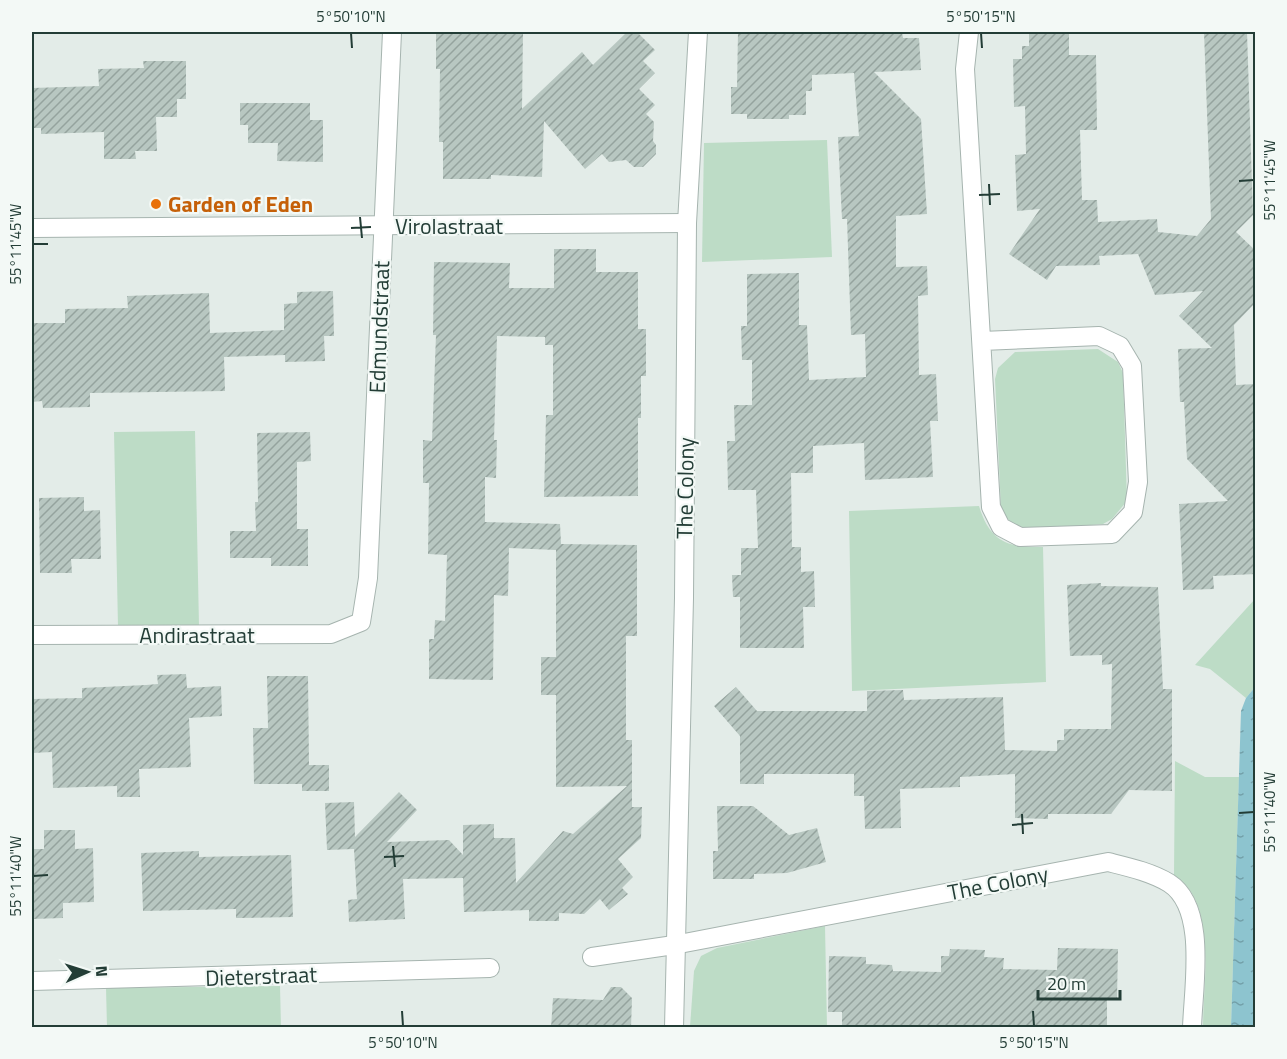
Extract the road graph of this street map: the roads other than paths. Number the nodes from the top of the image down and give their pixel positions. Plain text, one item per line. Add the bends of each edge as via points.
1 (392, 32) edge
2 (698, 32) edge
3 (970, 34) edge
4 (687, 223) junction
5 (383, 226) junction
6 (32, 228) edge
7 (982, 341) junction
8 (361, 622) joint
9 (32, 635) edge
10 (674, 945) junction
11 (592, 957) dead end
12 (490, 968) dead end
13 (32, 981) edge
14 (674, 1028) edge
15 (1192, 1028) edge

1 - 5 street, Edmundstraat
2 - 4 street, The Colony
3 - 7 street via 965,69
4 - 5 street, Virolastraat
4 - 10 street, The Colony via 684,598
5 - 6 street, Virolastraat
5 - 8 street, Edmundstraat via 368,578
7 - 7 street via 991,507 1000,527 1020,537 1112,534 1133,512 1138,482 1132,366 1120,346 1099,336
8 - 9 street, Andirastraat via 331,634
10 - 11 street, The Colony
10 - 14 street, The Colony
10 - 15 street, The Colony via 1108,862 1170,884 1187,903 1195,926
12 - 13 street, Dieterstraat

